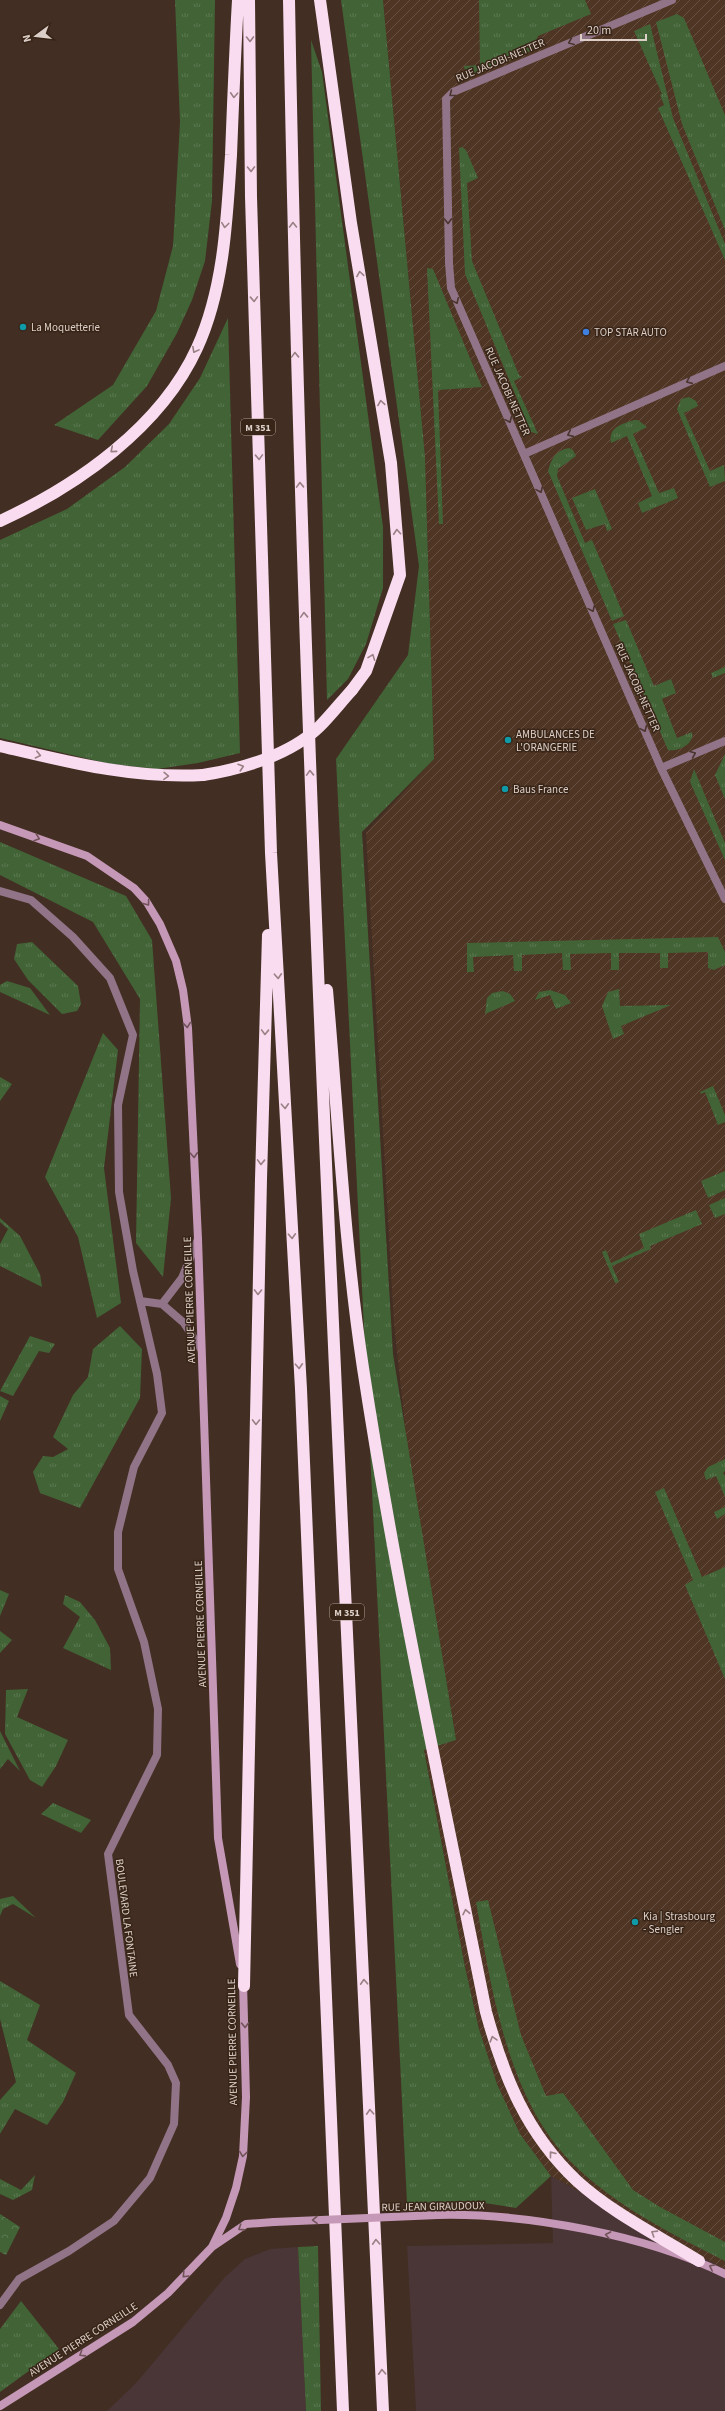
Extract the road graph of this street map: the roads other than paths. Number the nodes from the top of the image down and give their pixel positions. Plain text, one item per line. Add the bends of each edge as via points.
1 (238, 0) edge
2 (249, 0) edge
3 (289, 0) edge
4 (320, 0) edge
5 (672, 0) edge
6 (725, 366) edge
7 (524, 454) junction
8 (0, 521) edge
9 (725, 740) edge
10 (0, 746) edge
11 (661, 768) junction
12 (312, 812) junction
13 (0, 825) edge
14 (271, 853) junction
15 (722, 884) edge
16 (0, 891) edge
17 (725, 900) edge
18 (198, 1239) junction
19 (140, 1301) junction
20 (162, 1304) junction
21 (202, 1349) junction
22 (244, 1986) junction
23 (212, 2247) junction
24 (699, 2261) junction
25 (725, 2274) edge
26 (0, 2305) edge
27 (0, 2406) edge
28 (343, 2411) edge
29 (383, 2411) edge

1 -> 8 highway via 228,202 221,260 212,304 197,348 157,410 116,448 76,481
2 -> 14 highway, M 351 via 251,197
12 -> 3 highway, M 351 via 295,340
10 -> 4 highway, bridge via 107,770 167,777 224,772 275,755 299,742 318,728 366,671 400,575 391,464 352,223
5 -> 7 street, RUE JACOBI-NETTER via 453,92 446,100 451,288
6 -> 7 street
7 -> 11 street, RUE JACOBI-NETTER
11 -> 9 street
11 - 15 street, RUE JACOBI-NETTER
24 -> 12 highway via 602,2199 578,2182 559,2163 527,2120 512,2091 486,2012 396,1554 363,1366 349,1239
29 -> 12 highway, M 351
13 -> 18 street, AVENUE PIERRE CORNEILLE via 87,856 134,888 146,901 160,924 176,961 188,1028
14 -> 22 highway via 261,1187
14 -> 28 highway, M 351 via 301,1397
15 - 17 street, RUE JACOBI-NETTER
16 - 19 street, BOULEVARD LA FONTAINE via 31,900 73,936 110,978 133,1035 118,1106 119,1192
18 - 20 street via 182,1278
18 - 21 street, AVENUE PIERRE CORNEILLE
19 - 20 street
19 - 26 street, BOULEVARD LA FONTAINE via 157,1374 162,1414 134,1467 118,1532 118,1569 144,1642 158,1709 157,1754 108,1854 129,2015 168,2065 176,2083 174,2124 150,2178 114,2221 69,2251 18,2279
20 - 21 street via 184,1323
21 - 22 street, AVENUE PIERRE CORNEILLE via 218,1838
22 -> 23 street, AVENUE PIERRE CORNEILLE via 246,2097 243,2156 226,2218
24 -> 23 street, RUE JEAN GIRAUDOUX, bridge via 615,2236 532,2220 470,2214 246,2224
23 -> 27 street, AVENUE PIERRE CORNEILLE via 168,2293 133,2322
25 -> 24 street, RUE JEAN GIRAUDOUX

